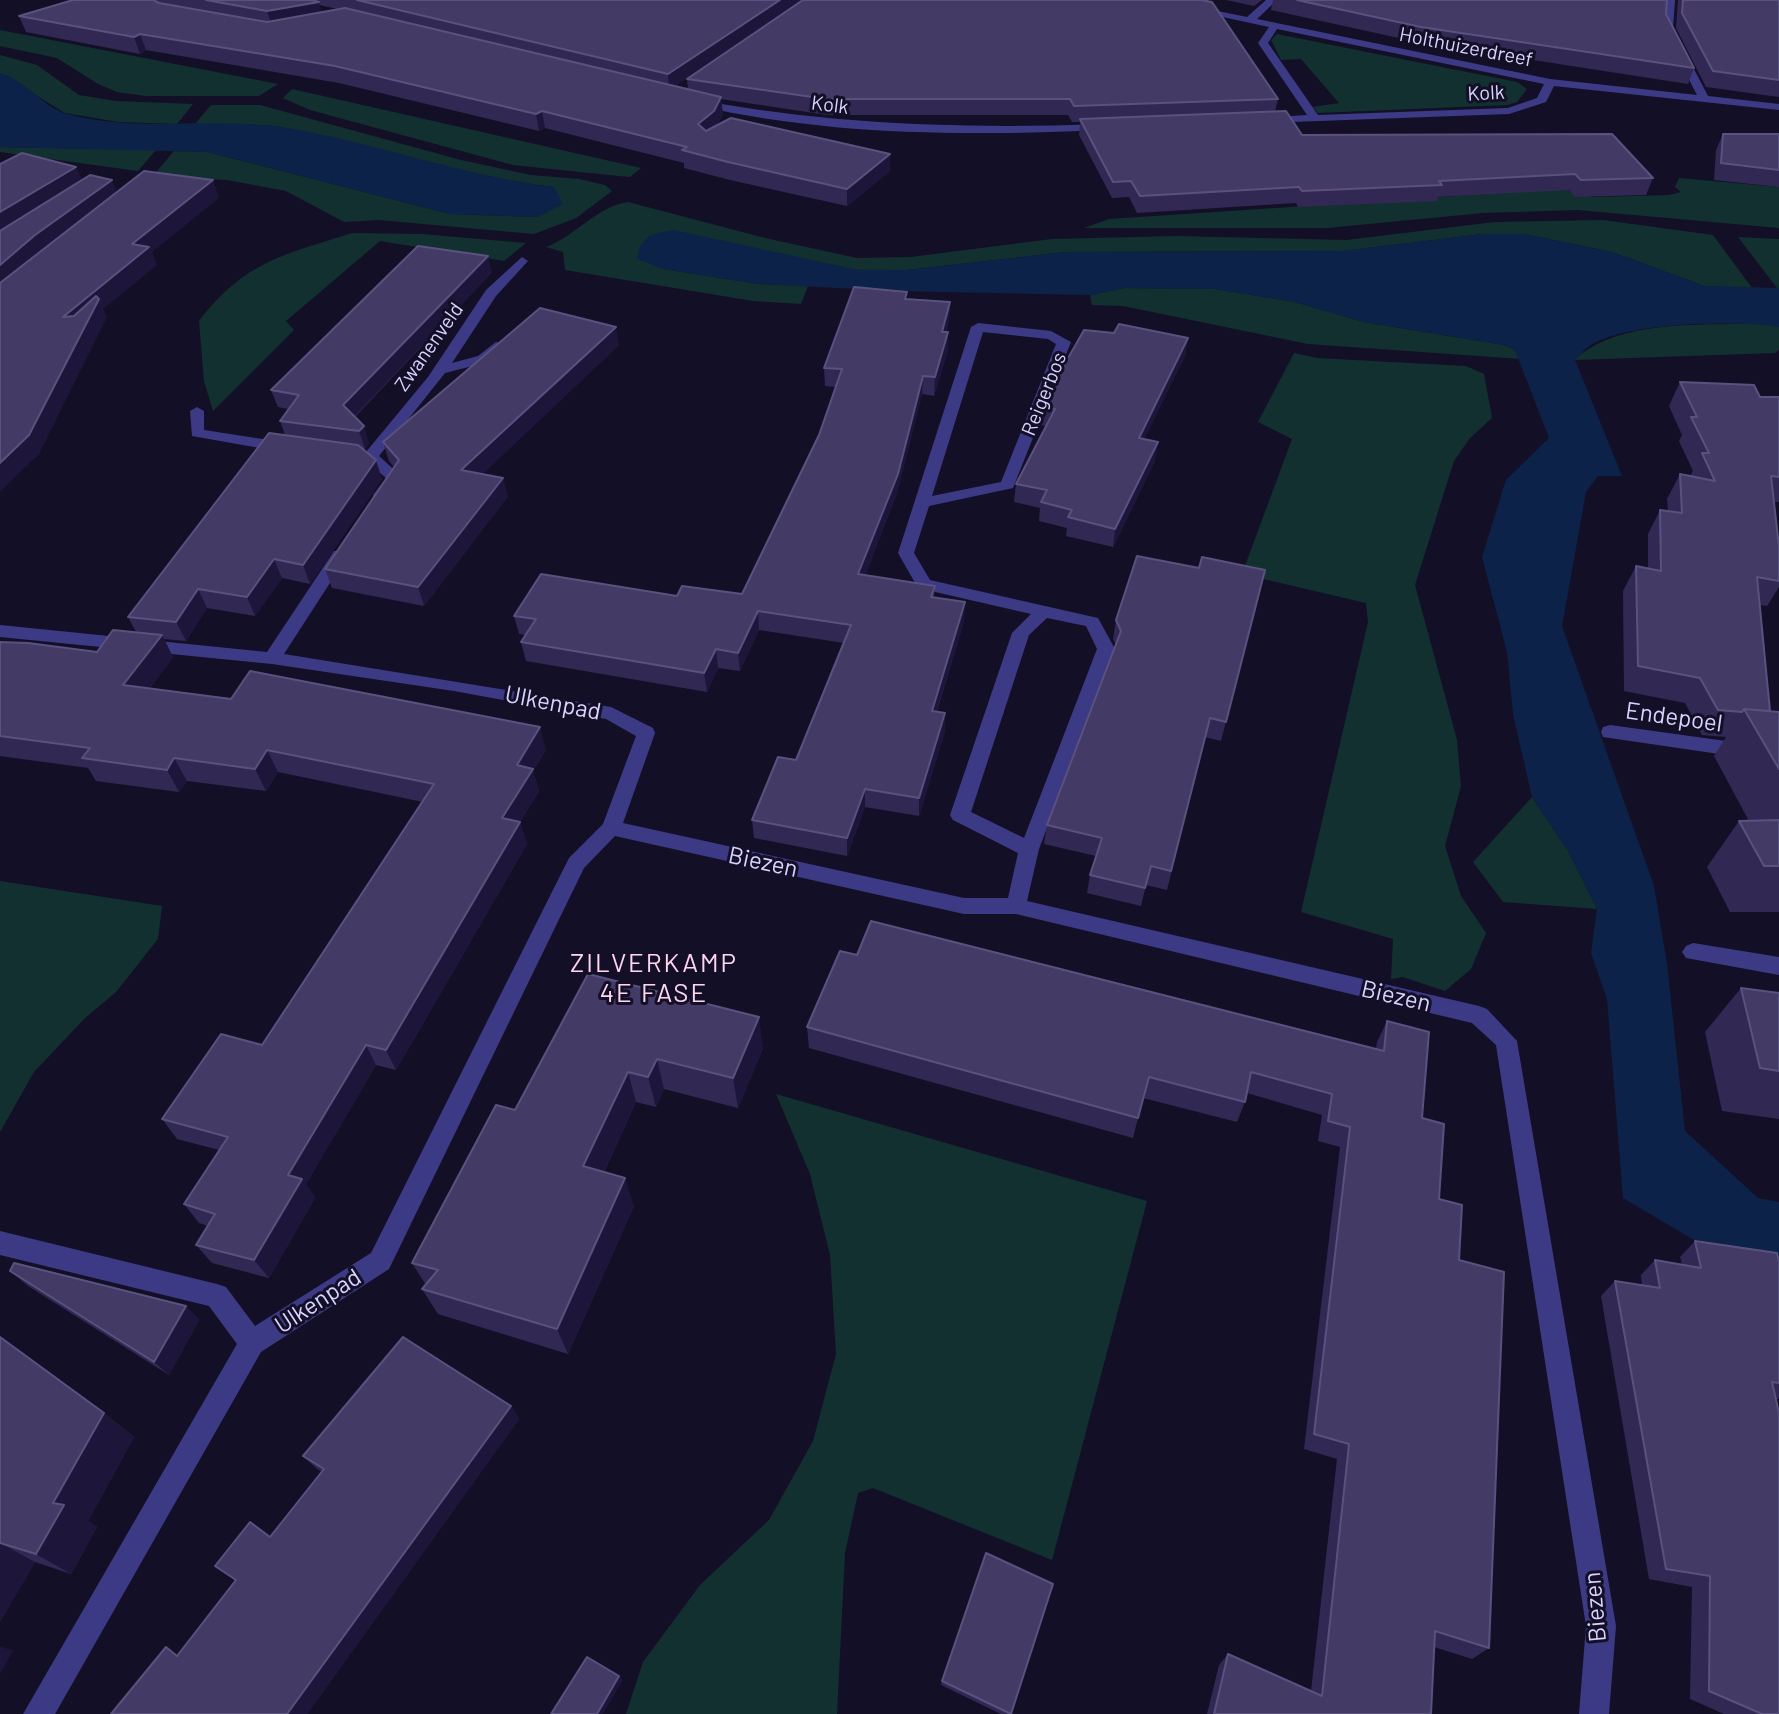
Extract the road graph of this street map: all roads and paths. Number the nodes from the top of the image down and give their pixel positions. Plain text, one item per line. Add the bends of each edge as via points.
1 (1149, 0) edge
2 (1272, 0) edge
3 (1670, 0) edge
4 (1249, 21) junction
5 (1274, 27) junction
6 (1550, 82) junction
7 (1704, 98) junction
8 (688, 101) edge
9 (1779, 107) edge
10 (1314, 117) junction
11 (1251, 120) edge
12 (1125, 126) edge
13 (522, 261) dead end
14 (512, 336) edge
15 (439, 370) junction
16 (197, 411) dead end
17 (299, 449) edge
18 (327, 452) edge
19 (370, 457) junction
20 (922, 503) junction
21 (370, 510) edge
22 (346, 546) edge
23 (1043, 612) junction
24 (0, 631) edge
25 (272, 658) junction
26 (1610, 732) dead end
27 (1779, 751) edge
28 (611, 828) junction
29 (1029, 849) junction
30 (1016, 906) junction
31 (1693, 952) dead end
32 (1779, 966) edge
33 (0, 1243) edge
34 (252, 1343) junction
35 (38, 1714) edge
36 (1594, 1714) edge

1 - 4 street, Holthuizerdreef
2 - 4 street
3 - 7 street via 1668,29
4 - 5 street, Holthuizerdreef
5 - 6 street, Holthuizerdreef
5 - 10 street via 1263,43
6 - 7 street, Holthuizerdreef
6 - 10 street, Kolk via 1542,100 1509,111
7 - 9 street, Holthuizerdreef
8 - 12 street, Kolk via 730,115 929,131
10 - 11 street, Kolk
13 - 15 street, Zwanenveld via 491,293
14 - 15 street via 483,359
15 - 19 street, Zwanenveld
16 - 17 street via 197,433
18 - 19 street
19 - 21 street via 394,477
20 - 20 street, Reigerbos via 978,327 1051,335 1064,342 1007,485
20 - 23 street, Reigerbos via 906,553 924,584
22 - 25 street
23 - 29 street, Reigerbos via 1092,622 1106,649
23 - 29 street via 1021,633 960,815
24 - 25 street, Ulkenpad
25 - 28 street, Ulkenpad via 611,713 646,733
26 - 27 street, Endepoel
28 - 30 street, Biezen via 964,906
28 - 34 street, Ulkenpad via 576,863 380,1261
29 - 30 street, Reigerbos
30 - 36 street, Biezen via 1479,1015 1506,1041 1601,1626
31 - 32 street
33 - 34 street, Ulkenpad via 217,1296
34 - 35 street, Ulkenpad

